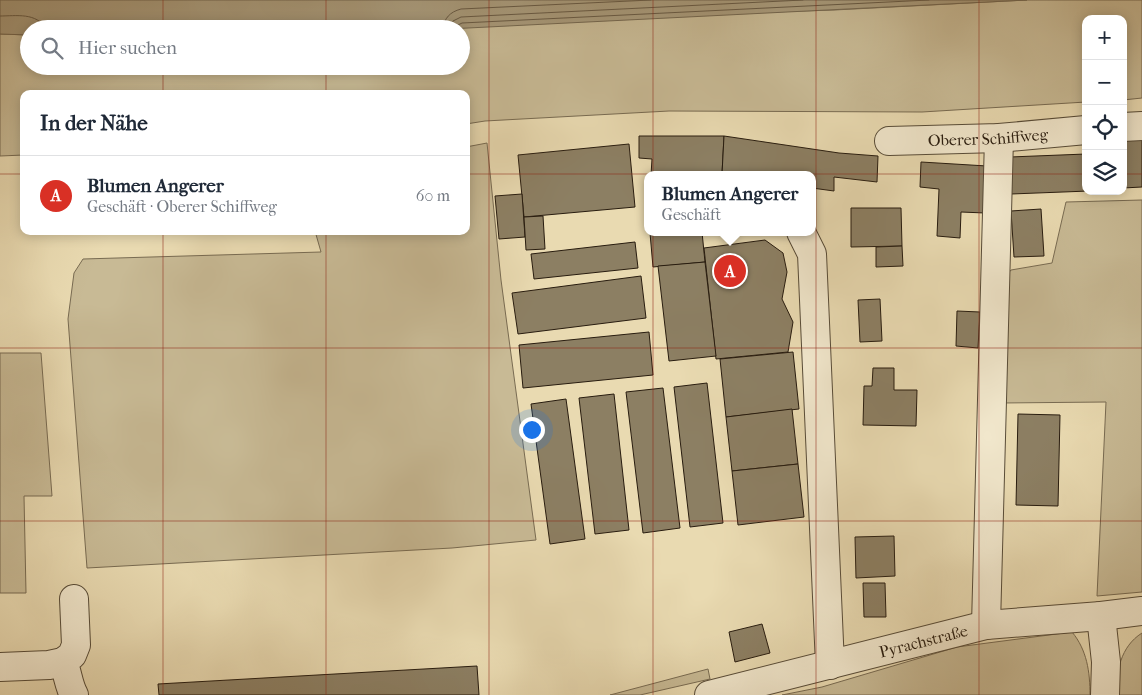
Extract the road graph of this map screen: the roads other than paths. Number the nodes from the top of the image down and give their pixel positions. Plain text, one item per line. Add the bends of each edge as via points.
1 (1142, 126) edge
2 (1127, 127) edge
3 (1082, 130) edge
4 (999, 138) junction
5 (889, 141) dead end
6 (803, 236) edge
7 (74, 600) dead end
8 (1142, 611) edge
9 (1101, 616) junction
10 (986, 625) junction
11 (63, 662) junction
12 (830, 665) junction
13 (0, 667) edge
14 (74, 695) edge
15 (709, 695) edge
16 (1105, 695) edge

1 - 2 street
3 - 4 street, Oberer Schiffweg
4 - 5 street, Oberer Schiffweg
4 - 10 street
6 - 12 street via 812,254
7 - 11 street via 76,645 72,656
8 - 9 street, Pyrachstraße
9 - 10 street, Pyrachstraße
9 - 16 street via 1106,662
10 - 12 street, Pyrachstraße
11 - 13 street
11 - 14 street via 67,682
12 - 15 street, Pyrachstraße

